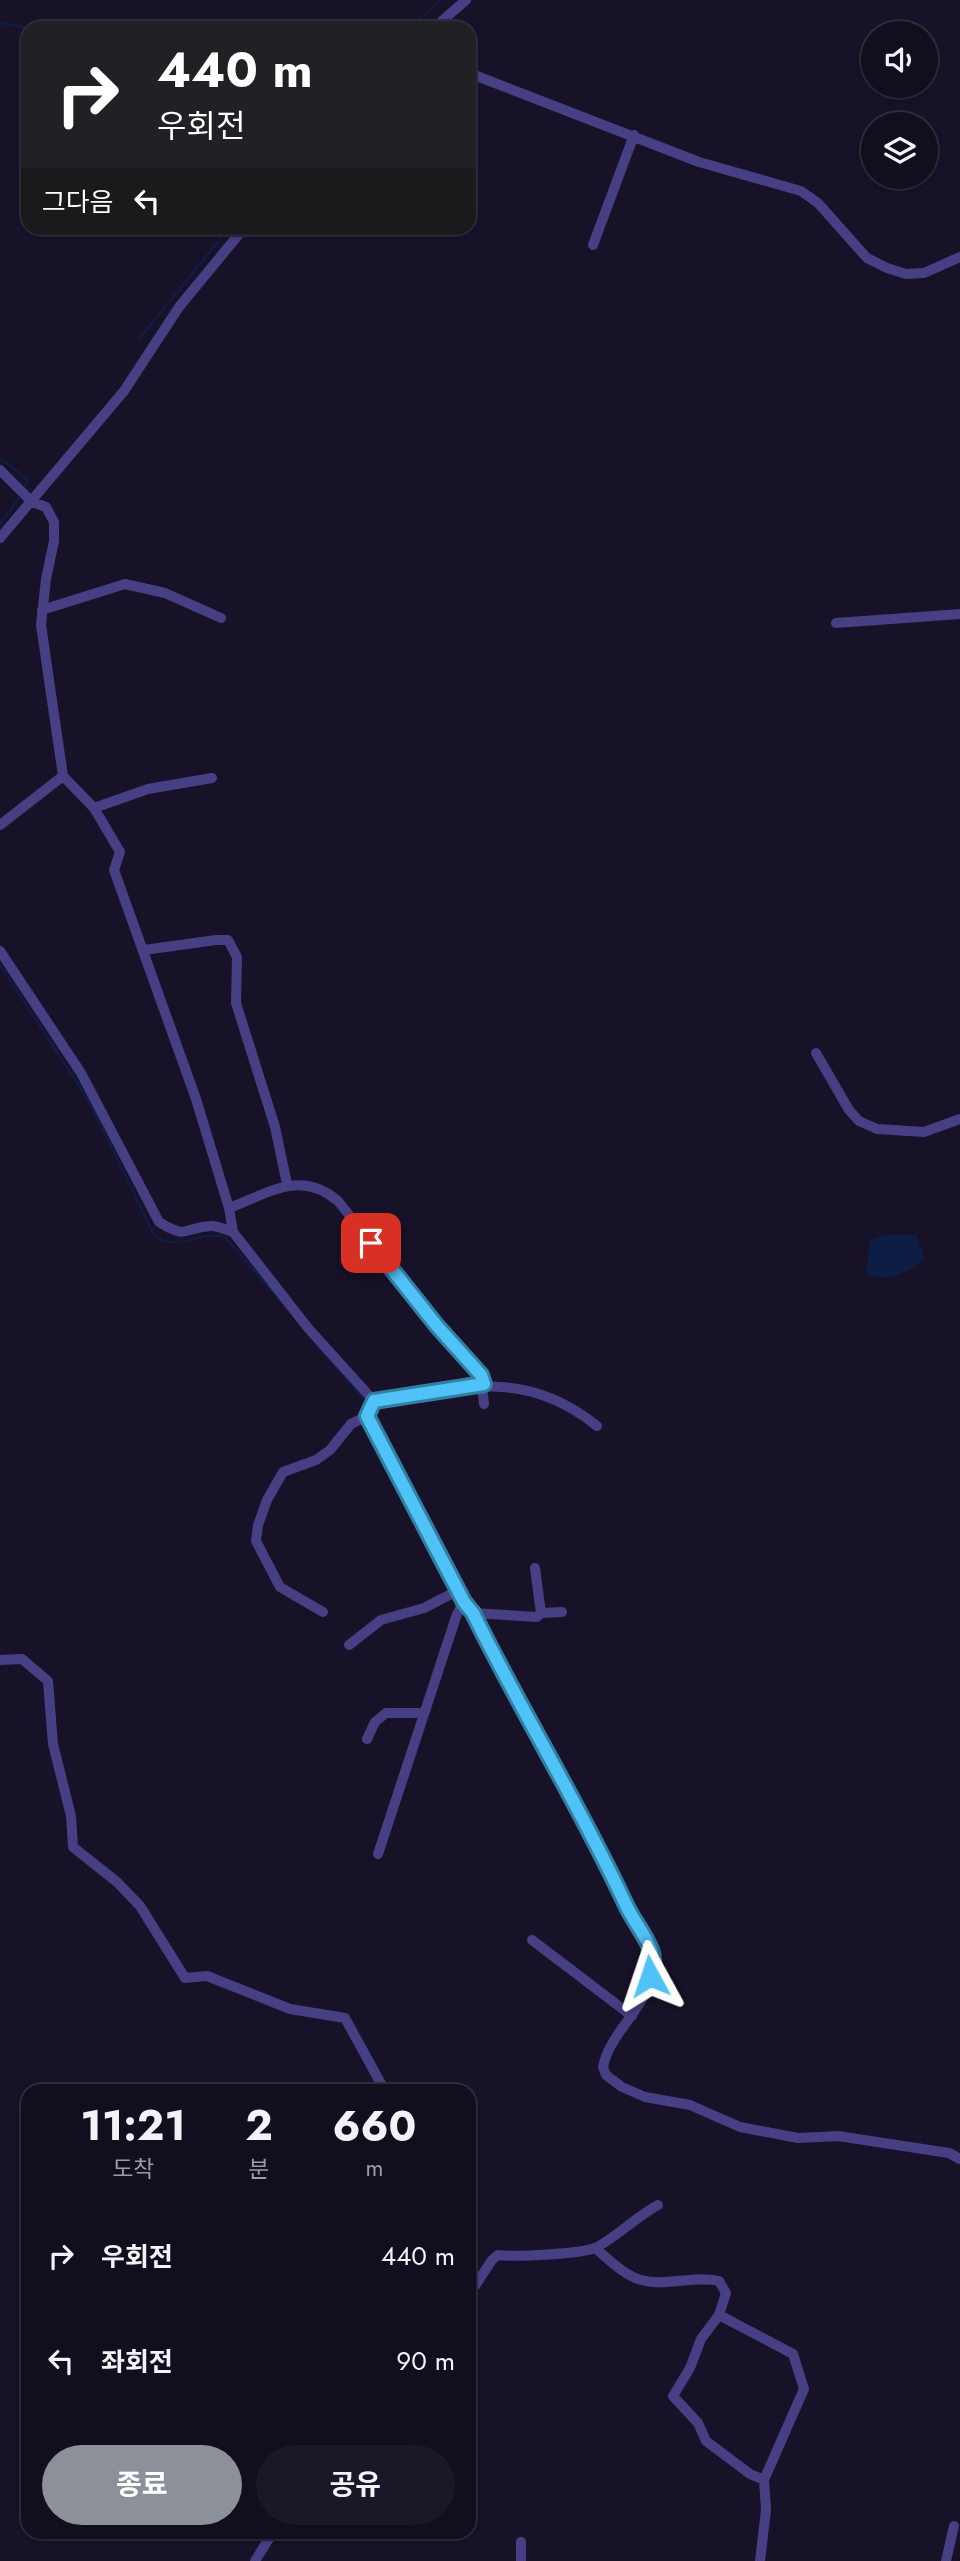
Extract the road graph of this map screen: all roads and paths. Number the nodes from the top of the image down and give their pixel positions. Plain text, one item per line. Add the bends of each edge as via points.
1 (466, 0) edge
2 (442, 21) edge
3 (476, 76) edge
4 (634, 135) junction
5 (238, 235) edge
6 (593, 245) dead end
7 (960, 257) edge
8 (0, 470) edge
9 (25, 496) junction
10 (0, 538) edge
11 (42, 610) junction
12 (960, 614) edge
13 (221, 618) dead end
14 (836, 623) dead end
15 (64, 776) junction
16 (212, 778) dead end
17 (94, 808) junction
18 (0, 825) edge
19 (144, 950) junction
20 (0, 951) edge
21 (816, 1053) dead end
22 (960, 1119) edge
23 (287, 1184) junction
24 (229, 1208) junction
25 (233, 1232) junction
26 (484, 1384) junction
27 (484, 1404) dead end
28 (371, 1408) junction
29 (597, 1426) dead end
30 (535, 1568) dead end
31 (459, 1591) junction
32 (464, 1602) junction
33 (323, 1612) dead end
34 (562, 1612) dead end
35 (473, 1613) junction
36 (541, 1614) junction
37 (349, 1645) dead end
38 (0, 1660) edge
39 (422, 1713) junction
40 (367, 1739) dead end
41 (378, 1854) dead end
42 (532, 1940) dead end
43 (632, 2016) junction
44 (381, 2084) edge
45 (960, 2159) edge
46 (658, 2205) dead end
47 (595, 2248) junction
48 (476, 2284) edge
49 (719, 2315) junction
50 (764, 2480) junction
51 (954, 2526) dead end
52 (269, 2539) edge
53 (521, 2542) dead end
54 (255, 2561) edge
55 (521, 2561) edge
56 (760, 2561) edge
57 (946, 2561) edge

1 - 2 street
3 - 4 street
4 - 6 street
4 - 7 street via 699,162 801,191 818,203 867,258 887,268 925,273
5 - 9 street via 179,307 124,391
8 - 9 street
9 - 10 street
9 - 11 street via 46,507 54,522
11 - 13 street via 125,584 165,593
11 - 15 street
12 - 14 street
15 - 17 street
15 - 18 street
16 - 17 street via 148,789
17 - 19 street via 120,852 114,870
19 - 23 street via 216,940 228,940 234,947 236,1003 275,1127
19 - 24 street
20 - 25 street via 81,1073 159,1222 186,1233 211,1226
21 - 22 street via 859,1121 877,1129 924,1132
23 - 24 street
23 - 26 street via 322,1188 338,1201
24 - 25 street
25 - 28 street
26 - 27 street
26 - 28 street
26 - 29 street via 558,1399
28 - 31 street
28 - 33 street via 330,1450 283,1472 258,1525 256,1541 280,1587
30 - 36 street
31 - 32 street
31 - 37 street via 424,1608 380,1620
32 - 35 street
32 - 39 street
34 - 36 street
35 - 36 street via 528,1618
35 - 43 street via 651,1948 650,1976
38 - 44 street via 22,1660 48,1681 53,1744 72,1816 73,1847 140,1906 186,1978 207,1976 290,2009 345,2018
39 - 40 street via 386,1713 375,1722
39 - 41 street
42 - 43 street
43 - 45 street via 605,2055 603,2067 622,2087 645,2097 690,2105 740,2127 798,2138 838,2136 949,2153
46 - 47 street
47 - 48 street via 499,2255
47 - 49 street via 627,2275 643,2281 719,2281 726,2292
49 - 50 street via 793,2354 798,2362 804,2389
49 - 50 street via 701,2339 673,2396 698,2423 706,2441
50 - 56 street
51 - 57 street
52 - 54 street
53 - 55 street

